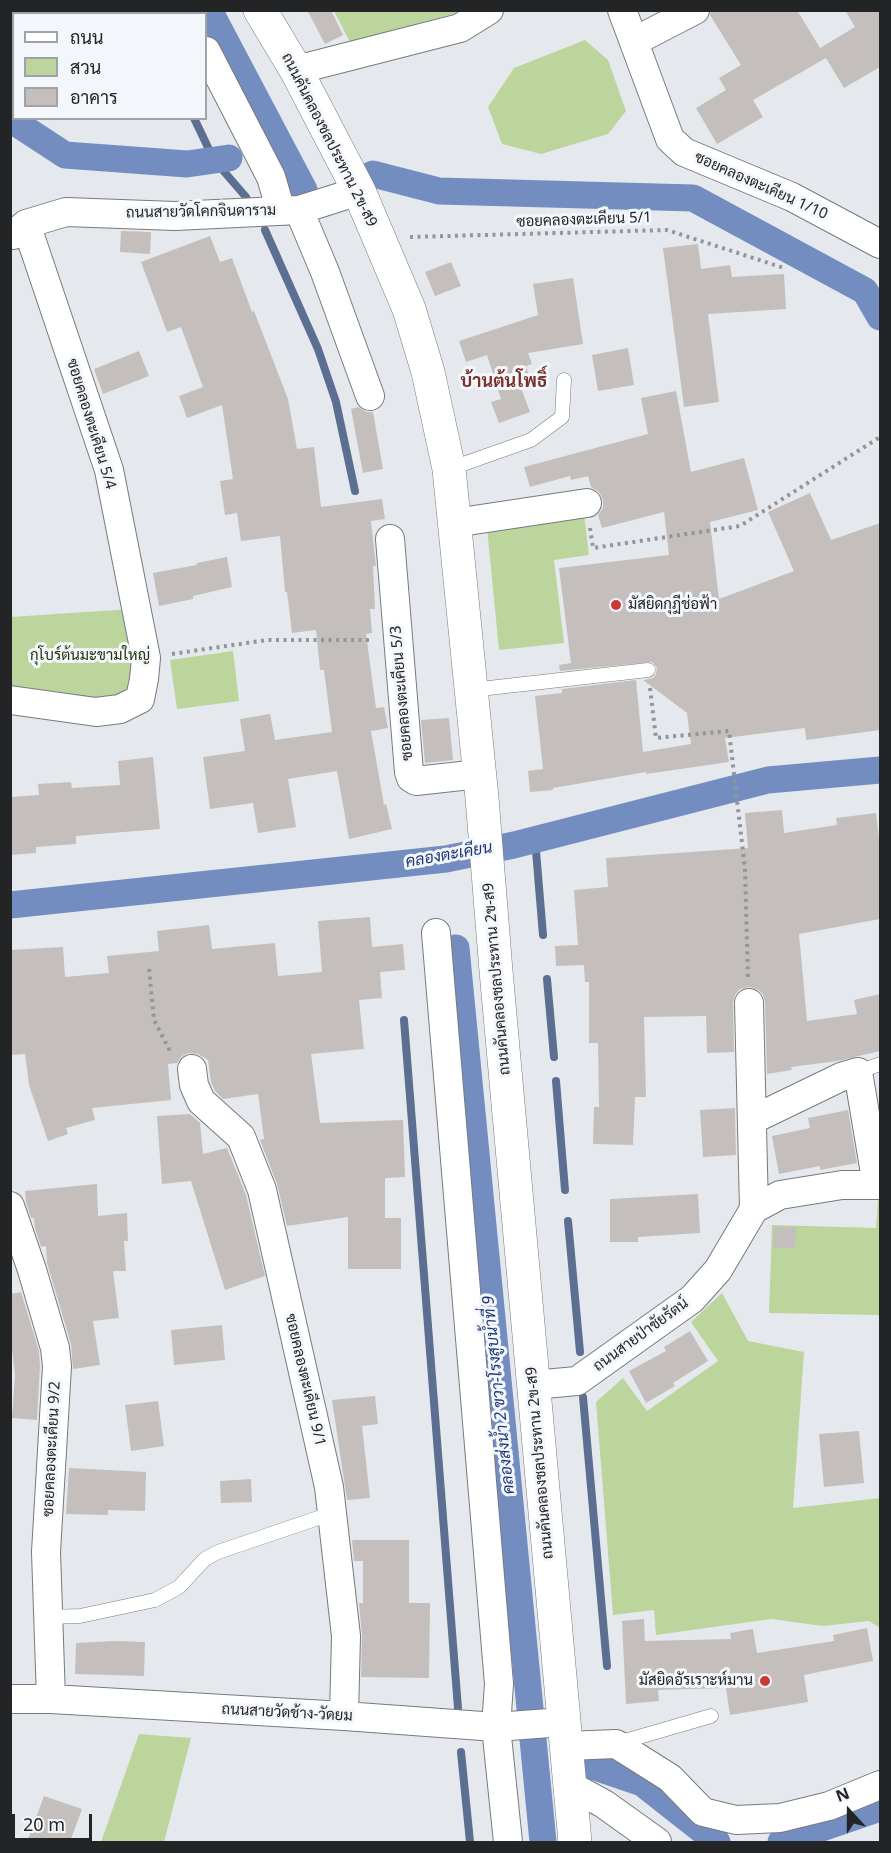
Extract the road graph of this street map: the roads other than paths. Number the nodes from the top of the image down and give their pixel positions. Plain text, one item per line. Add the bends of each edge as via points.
1 (260, 10) edge
2 (489, 10) edge
3 (622, 10) edge
4 (695, 10) edge
5 (635, 41) junction
6 (207, 53) edge
7 (296, 70) junction
8 (359, 191) junction
9 (290, 210) junction
10 (18, 230) edge
11 (880, 244) edge
12 (564, 380) dead end
13 (370, 396) dead end
14 (449, 470) junction
15 (587, 503) road end
16 (454, 523) junction
17 (390, 539) dead end
18 (648, 670) road end
19 (471, 690) junction
20 (10, 700) edge
21 (481, 786) junction
22 (436, 933) dead end
23 (749, 1003) road end
24 (869, 1068) edge
25 (193, 1077) road end
26 (752, 1120) junction
27 (879, 1185) edge
28 (10, 1206) edge
29 (754, 1209) junction
30 (533, 1385) junction
31 (333, 1513) junction
32 (48, 1617) junction
33 (10, 1699) edge
34 (51, 1699) junction
35 (344, 1716) junction
36 (711, 1716) dead end
37 (504, 1726) junction
38 (559, 1730) junction
39 (616, 1744) junction
40 (569, 1785) junction
41 (880, 1785) edge
42 (508, 1842) edge
43 (574, 1842) edge
44 (657, 1842) edge

1 - 7 street, ถนนคันคลองชลประทาน 2ข-ส9
2 - 7 street via 459,28
3 - 5 street, ซอยคลองตะเคียน 1/10
4 - 5 street
5 - 11 street, ซอยคลองตะเคียน 1/10 via 670,139 684,152 792,197
6 - 9 street
7 - 8 street, ถนนคันคลองชลประทาน 2ข-ส9
8 - 9 street, ถนนสายวัดโคกจินดาราม
8 - 14 street, ถนนคันคลองชลประทาน 2ข-ส9 via 409,309 428,372
9 - 10 street, ถนนสายวัดโคกจินดาราม via 174,216 66,212
9 - 13 street via 325,272
10 - 20 street, ซอยคลองตะเคียน 5/4 via 109,470 146,658 140,699 120,709 96,711
12 - 14 lane via 562,417 531,440
14 - 16 street, ถนนคันคลองชลประทาน 2ข-ส9
15 - 16 street
16 - 19 street, ถนนคันคลองชลประทาน 2ข-ส9
17 - 21 street, ซอยคลองตะเคียน 5/3 via 411,778
18 - 19 lane
19 - 21 street, ถนนคันคลองชลประทาน 2ข-ส9
21 - 30 street, ถนนคันคลองชลประทาน 2ข-ส9
22 - 37 street
23 - 26 street
24 - 26 street via 841,1077
24 - 27 street
25 - 31 street, ซอยคลองตะเคียน 9/1 via 201,1101 241,1137 262,1190
26 - 29 street
27 - 29 street via 842,1185 780,1195
28 - 32 street, ซอยคลองตะเคียน 9/2 via 42,1303 57,1366 46,1552
29 - 30 street, ถนนสายป่าชัยรัตน์ via 718,1270 692,1299 577,1381
30 - 38 street, ถนนคันคลองชลประทาน 2ข-ส9
31 - 32 lane via 218,1552 205,1559 179,1587 155,1600 80,1616
31 - 35 street, ซอยคลองตะเคียน 9/1 via 346,1636
32 - 34 street, ซอยคลองตะเคียน 9/2
33 - 34 street, ถนนสายวัดช้าง-วัดยม
34 - 35 street, ถนนสายวัดช้าง-วัดยม
35 - 37 street, ถนนสายวัดช้าง-วัดยม
36 - 39 lane
37 - 38 street, ถนนสายวัดช้าง-วัดยม
37 - 42 street
38 - 39 street, ถนนสายวัดช้าง-วัดยม
38 - 40 street, ถนนคันคลองชลประทาน 2ข-ส9
39 - 41 street via 670,1778 703,1812 736,1820 780,1818 829,1806
40 - 43 street, ถนนคันคลองชลประทาน 2ข-ส9
40 - 44 street via 604,1804

